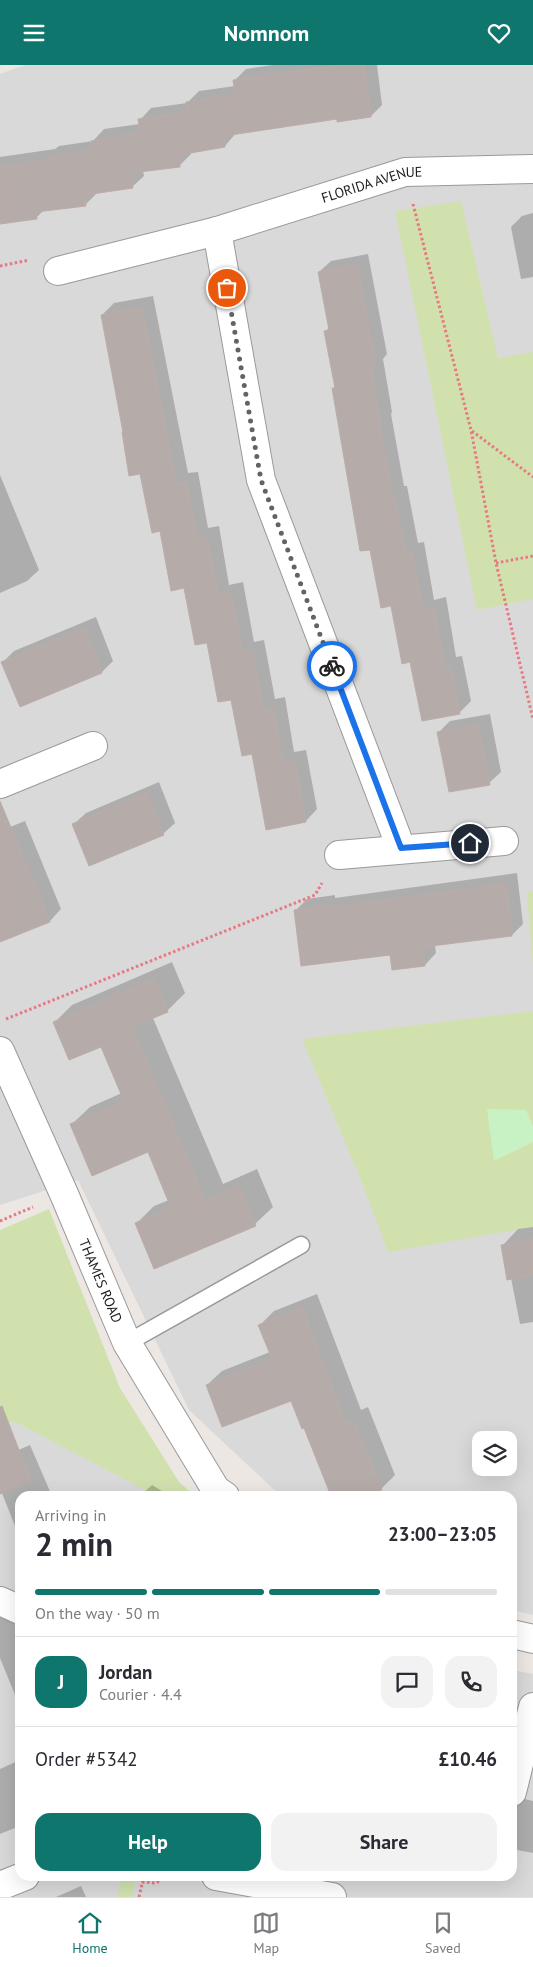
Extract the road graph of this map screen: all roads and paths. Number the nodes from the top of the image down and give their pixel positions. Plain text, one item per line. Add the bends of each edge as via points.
1 (533, 169) edge
2 (405, 172) junction
3 (217, 231) junction
4 (58, 271) dead end
5 (471, 430) junction
6 (533, 477) edge
7 (533, 556) edge
8 (496, 563) junction
9 (533, 719) edge
10 (93, 746) dead end
11 (0, 785) edge
12 (504, 841) dead end
13 (401, 848) junction
14 (339, 855) joint
15 (0, 1021) edge
16 (0, 1051) edge
17 (301, 1245) dead end
18 (127, 1343) junction
19 (218, 1491) edge
20 (0, 1601) edge
21 (15, 1607) edge
22 (517, 1635) edge
23 (533, 1639) edge
24 (533, 1707) edge
25 (517, 1772) edge
26 (15, 1880) edge
27 (159, 1881) edge
28 (249, 1881) edge
29 (142, 1882) joint
30 (0, 1886) edge
31 (314, 1891) edge
32 (139, 1897) edge

1 - 2 street, FLORIDA AVENUE
2 - 3 street, FLORIDA AVENUE
2 - 5 path
3 - 4 street, FLORIDA AVENUE
3 - 13 street via 261,480
5 - 6 path
5 - 8 path
7 - 8 path
8 - 9 path
10 - 11 street
12 - 13 street
13 - 14 street
14 - 15 path via 314,895
16 - 18 street, THAMES ROAD
17 - 18 lane
18 - 19 street, THAMES ROAD
20 - 21 street
22 - 23 street
24 - 25 street
26 - 30 street
27 - 29 path
28 - 31 street
29 - 32 path

